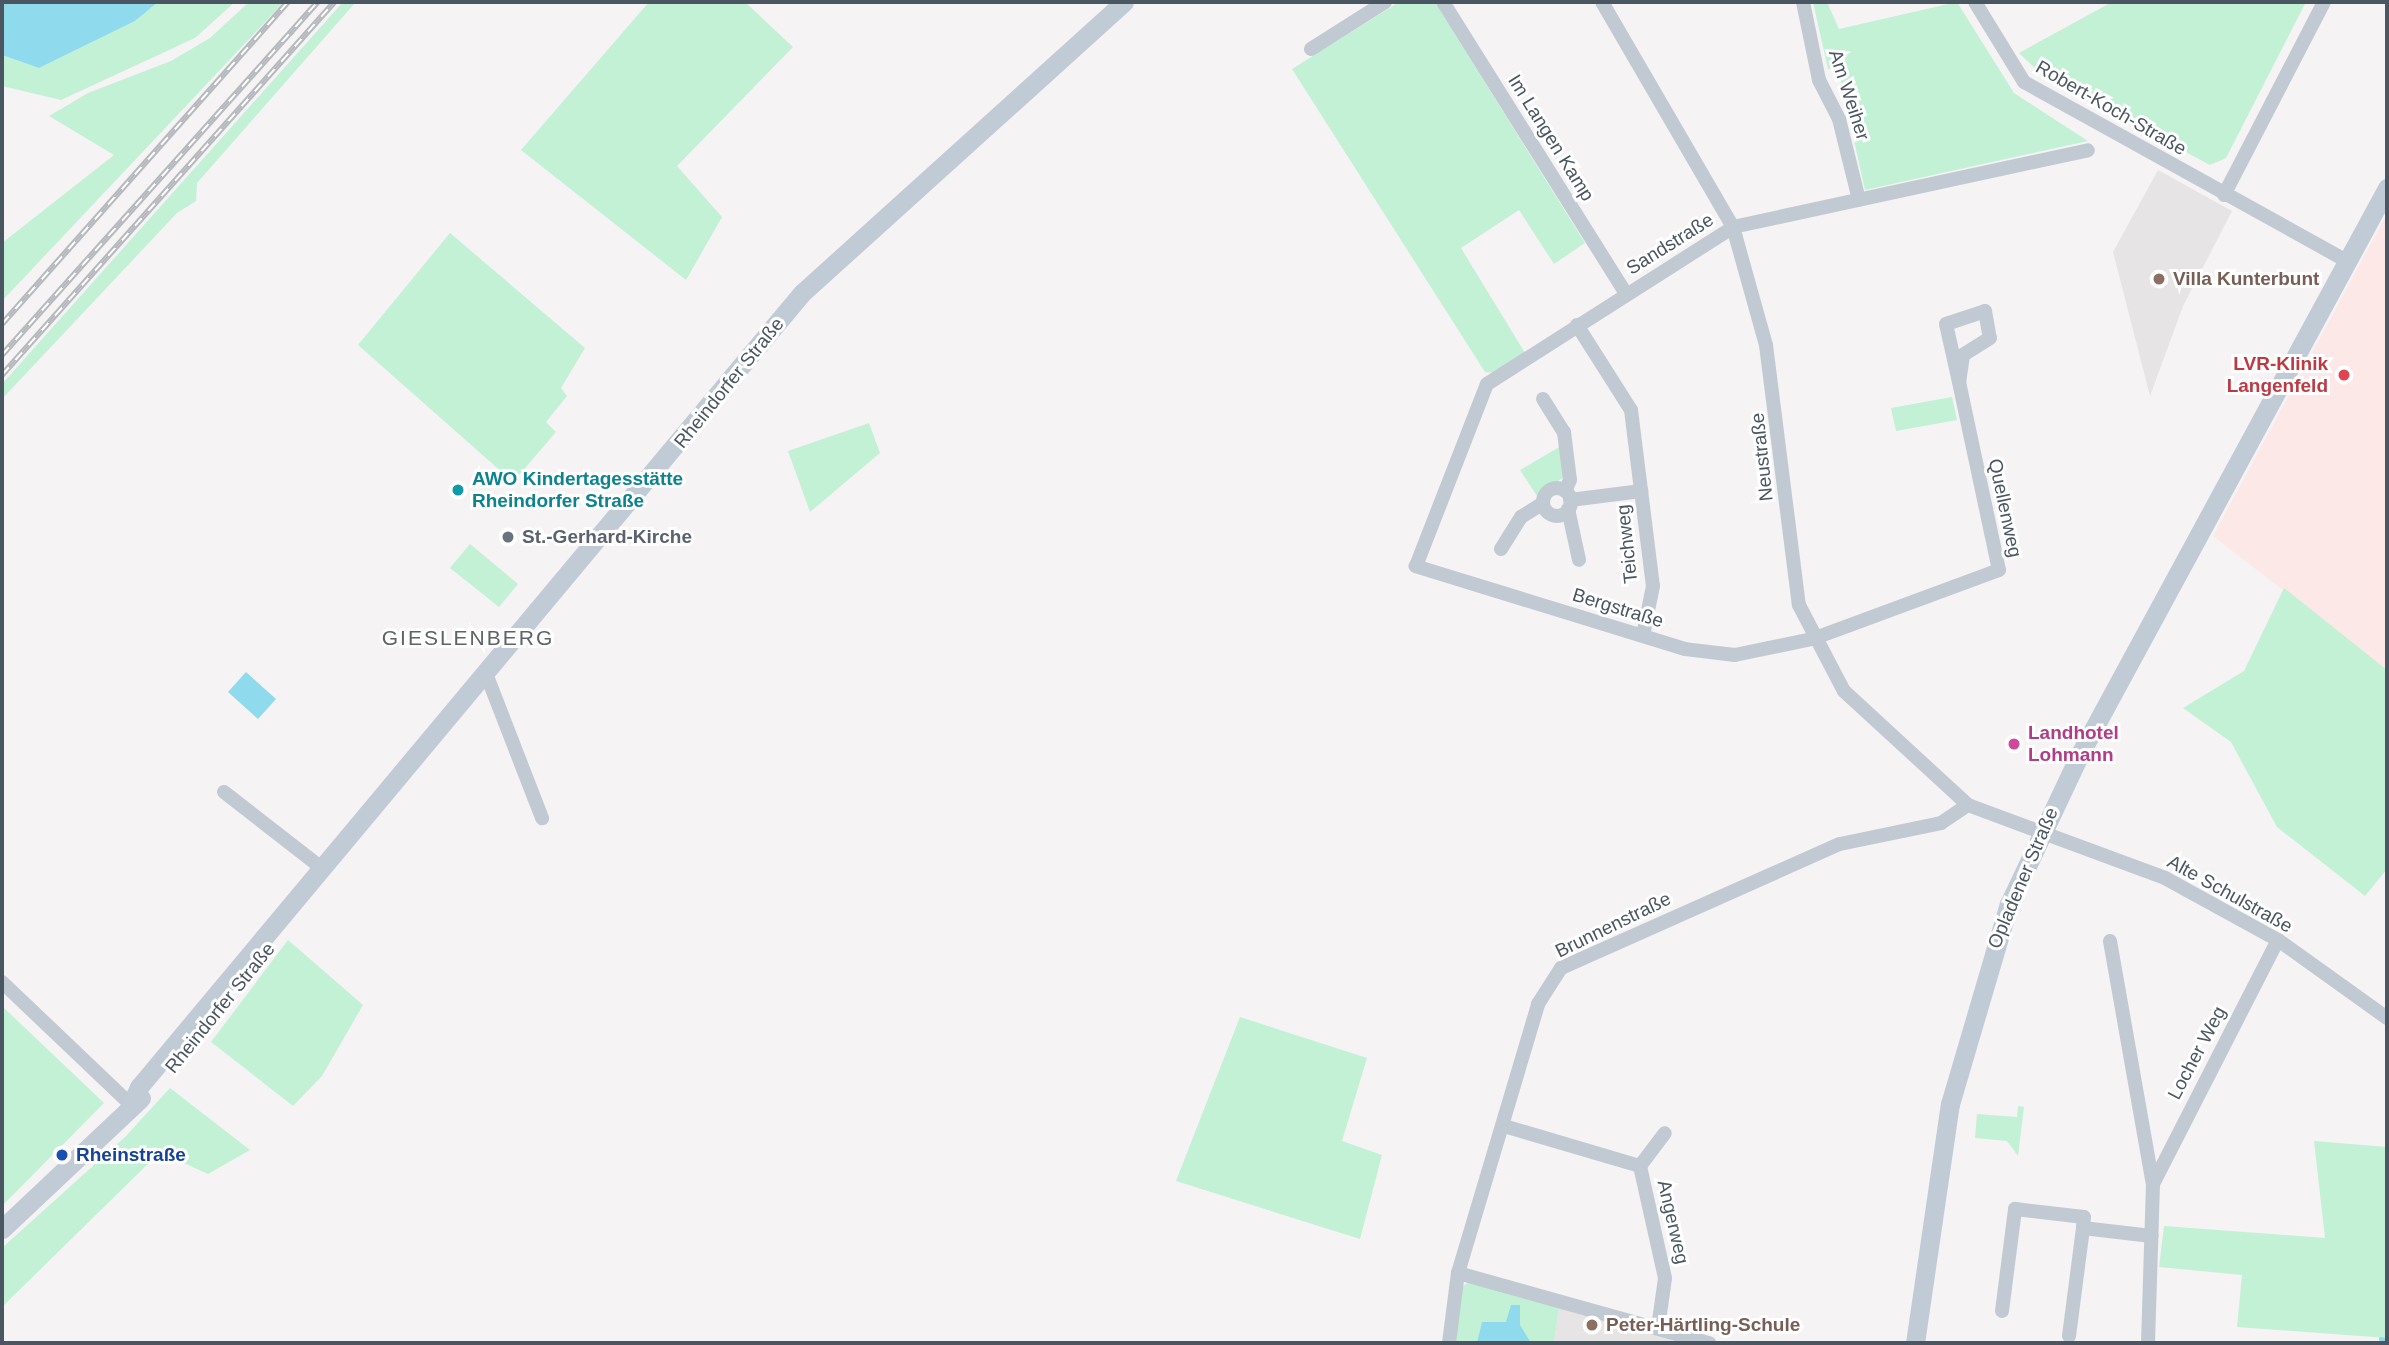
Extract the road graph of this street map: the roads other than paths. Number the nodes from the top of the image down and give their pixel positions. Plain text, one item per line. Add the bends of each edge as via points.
1 (1124, 2) edge
2 (1385, 2) edge
3 (1443, 2) edge
4 (1602, 2) edge
5 (1803, 2) edge
6 (1975, 2) edge
7 (2324, 2) edge
8 (1311, 49) dead end
9 (2088, 150) dead end
10 (2387, 188) edge
11 (2224, 195) junction
12 (1859, 200) junction
13 (1733, 227) junction
14 (2349, 262) junction
15 (1626, 294) junction
16 (1577, 325) junction
17 (1959, 382) junction
18 (1544, 400) dead end
19 (1640, 491) junction
20 (1568, 500) junction
21 (1543, 503) junction
22 (1501, 549) dead end
23 (1579, 560) dead end
24 (1416, 566) joint
25 (1643, 635) junction
26 (1812, 639) junction
27 (485, 671) junction
28 (224, 792) dead end
29 (1968, 806) junction
30 (542, 818) dead end
31 (2039, 835) junction
32 (323, 869) junction
33 (2278, 940) junction
34 (2110, 941) dead end
35 (2, 982) edge
36 (2387, 1018) edge
37 (131, 1105) junction
38 (1504, 1126) junction
39 (1665, 1133) dead end
40 (1640, 1166) junction
41 (2153, 1184) junction
42 (2083, 1228) junction
43 (2, 1229) edge
44 (2152, 1236) junction
45 (1458, 1273) junction
46 (2002, 1311) dead end
47 (1658, 1328) junction
48 (2069, 1336) dead end
49 (1449, 1343) edge
50 (1709, 1343) edge
51 (1915, 1343) edge
52 (2148, 1343) edge

1 - 27 main road, Rheindorfer Straße via 802,293
2 - 8 street
3 - 15 street, Im Langen Kamp
4 - 13 street, Neustraße
5 - 12 street, Am Weiher via 1819,80 1839,119
6 - 11 street, Robert-Koch-Straße via 2024,82
7 - 11 street
9 - 12 street, Sandstraße
10 - 14 main road, Opladener Straße
11 - 14 street, Robert-Koch-Straße
12 - 13 street, Sandstraße
13 - 15 street, Sandstraße
13 - 26 street, Neustraße via 1766,345 1793,567
14 - 31 main road, Opladener Straße via 2242,450
15 - 16 street, Sandstraße
16 - 19 street, Teichweg via 1631,410
16 - 24 street, Sandstraße via 1487,384
17 - 17 street, Quellenweg via 1963,355 1990,338 1985,311 1946,324
17 - 26 street, Quellenweg via 1999,570
18 - 20 street via 1564,432
19 - 20 street, Teichweg
19 - 25 street, Teichweg via 1653,586
20 - 21 street, Teichweg via 1550,490
20 - 21 street, Teichweg via 1554,515
20 - 23 street
21 - 22 street, Teichweg via 1521,517
24 - 25 street, Bergstraße
25 - 26 street, Bergstraße via 1735,655
26 - 29 street, Neustraße via 1844,691
27 - 30 street
27 - 32 main road, Rheindorfer Straße
28 - 32 street
29 - 31 street, Neustraße
29 - 38 street, Brunnenstraße via 1941,823 1840,844 1561,968 1538,1004
31 - 33 street, Alte Schulstraße via 2125,859
31 - 51 main road, Opladener Straße via 1992,951 1958,1066
32 - 37 main road, Rheindorfer Straße via 214,1019
33 - 36 street, Alte Schulstraße
33 - 41 street, Locher Weg
34 - 41 street, Locher Weg
35 - 37 street
37 - 43 main road, Rheindorfer Straße
38 - 40 street, Angerweg
38 - 45 street, Brunnenstraße
39 - 40 street, Angerweg
40 - 47 street, Angerweg via 1665,1278
41 - 44 street, Locher Weg
42 - 44 street
42 - 46 street via 2084,1217 2015,1209
42 - 48 street
44 - 52 street, Locher Weg
45 - 47 street
45 - 49 street, Brunnenstraße
47 - 50 street

